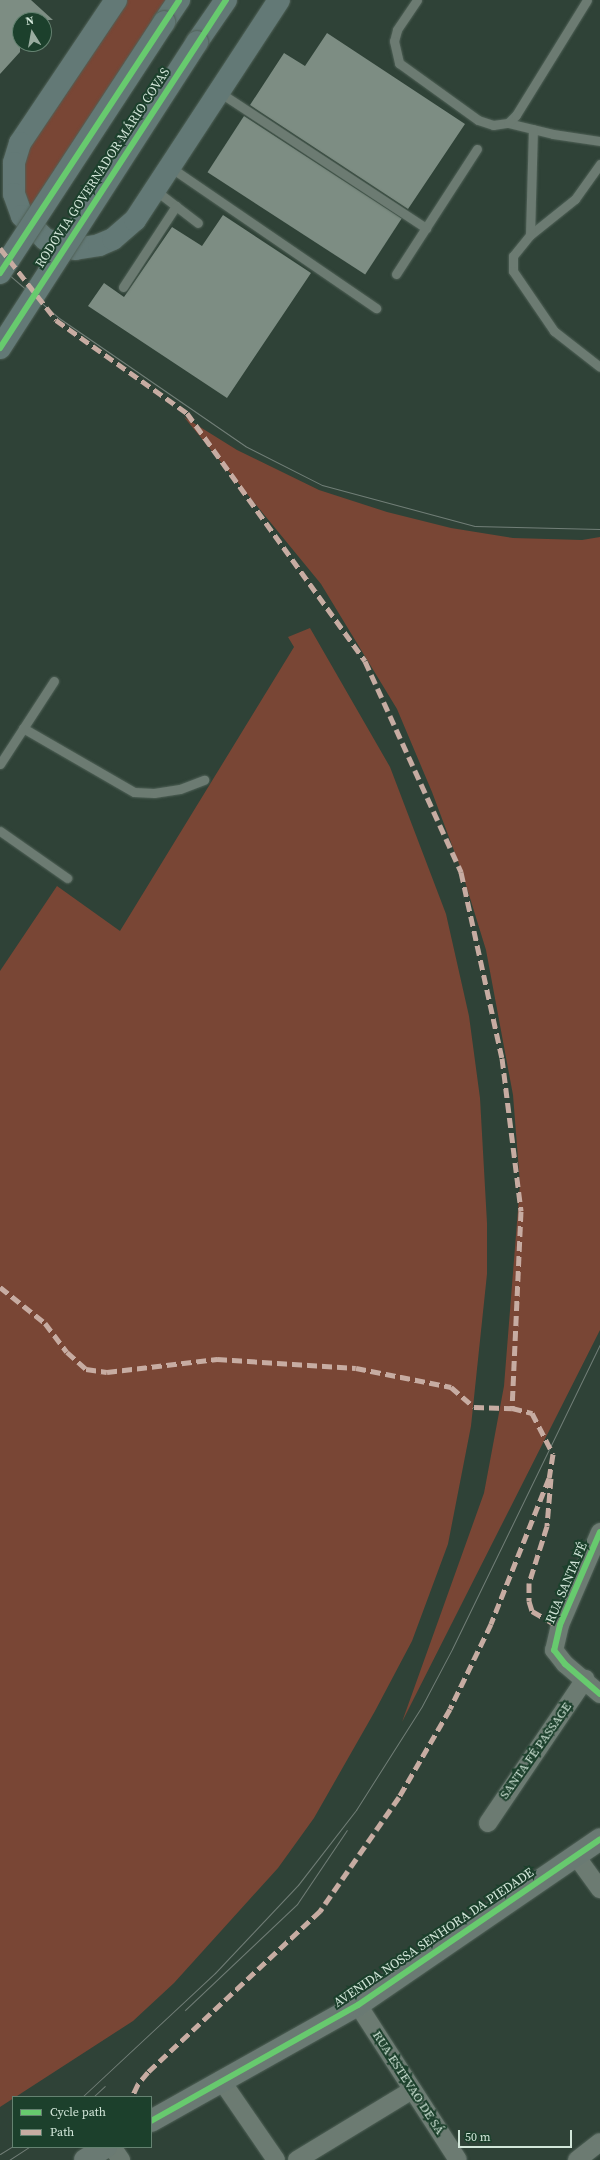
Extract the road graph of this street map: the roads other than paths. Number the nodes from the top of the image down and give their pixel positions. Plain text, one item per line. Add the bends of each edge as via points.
1 (116, 0) edge
2 (179, 0) edge
3 (226, 0) edge
4 (279, 0) edge
5 (417, 0) edge
6 (587, 0) edge
7 (219, 92) junction
8 (508, 124) junction
9 (533, 130) junction
10 (600, 141) edge
11 (477, 149) dead end
12 (600, 164) edge
13 (170, 167) junction
14 (155, 190) junction
15 (176, 206) junction
16 (198, 223) dead end
17 (426, 228) junction
18 (530, 235) junction
19 (0, 273) edge
20 (396, 274) dead end
21 (123, 287) dead end
22 (376, 308) dead end
23 (0, 348) edge
24 (600, 367) edge
25 (54, 681) dead end
26 (24, 728) junction
27 (0, 764) edge
28 (204, 780) dead end
29 (0, 831) edge
30 (67, 878) dead end
31 (600, 1532) edge
32 (585, 1679) junction
33 (600, 1694) edge
34 (488, 1823) dead end
35 (600, 1839) edge
36 (576, 1856) junction
37 (600, 1889) edge
38 (358, 2005) junction
39 (221, 2080) junction
40 (412, 2090) junction
41 (152, 2120) edge
42 (600, 2142) edge
43 (104, 2148) edge
44 (113, 2148) edge
45 (85, 2160) edge
46 (121, 2160) edge
47 (276, 2160) edge
48 (297, 2160) edge
49 (458, 2160) edge
50 (577, 2160) edge

1 - 14 highway via 20,143 14,163 14,194 22,216 45,239 75,249 99,245 124,232
2 - 19 highway, bridge
3 - 23 highway, RODOVIA GOVERNADOR MÁRIO COVAS, bridge
4 - 7 highway
5 - 8 lane via 397,30 394,41 399,63 478,120 493,125
6 - 8 lane via 516,116
7 - 13 highway
7 - 17 lane
8 - 9 lane
9 - 10 lane
9 - 18 lane
11 - 17 lane
12 - 18 lane via 576,199
13 - 14 highway
13 - 22 lane
14 - 15 lane
15 - 16 lane
15 - 21 lane
17 - 20 lane
18 - 24 lane via 513,256 513,271 554,331
25 - 26 lane
26 - 27 lane
26 - 28 lane via 134,792 154,793 180,789
29 - 30 lane
31 - 32 street, RUA SANTA FÉ via 554,1650
32 - 33 street, RUA SANTA FÉ
32 - 34 street, SANTA FÉ PASSAGE
35 - 36 street, AVENIDA NOSSA SENHORA DA PIEDADE
36 - 37 street
36 - 38 street, AVENIDA NOSSA SENHORA DA PIEDADE
38 - 39 street, AVENIDA NOSSA SENHORA DA PIEDADE
38 - 40 street, RUA ESTEVAO DE SÁ
39 - 41 street, AVENIDA NOSSA SENHORA DA PIEDADE
39 - 47 street
40 - 48 street
40 - 49 street, RUA ESTEVAO DE SÁ
42 - 50 street
43 - 45 street
44 - 46 street

